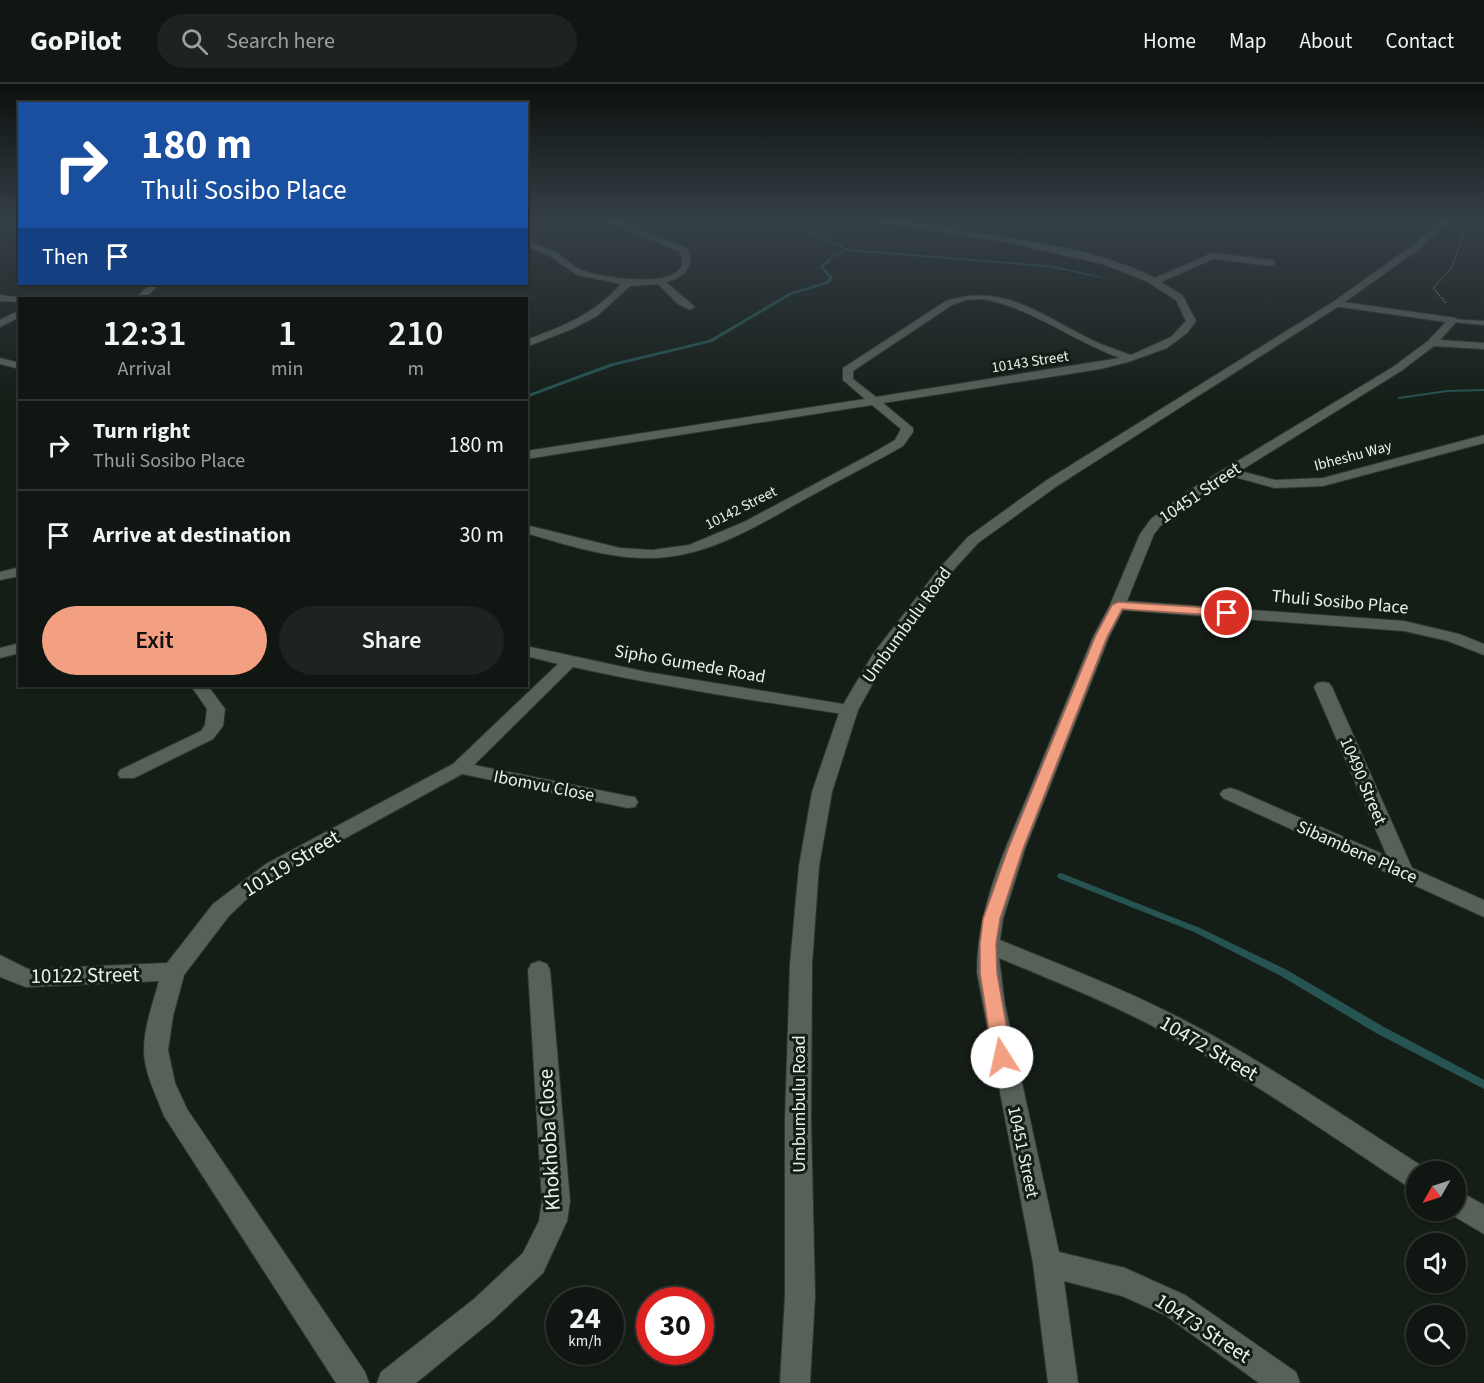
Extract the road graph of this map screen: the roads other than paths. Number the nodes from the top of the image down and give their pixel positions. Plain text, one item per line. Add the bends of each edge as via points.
1 (627, 283) joint
2 (633, 283) edge
3 (662, 283) edge
4 (1155, 283) edge
5 (1366, 283) edge
6 (154, 285) edge
7 (141, 297) edge
8 (0, 298) edge
9 (18, 299) edge
10 (1336, 304) junction
11 (690, 307) dead end
12 (1452, 313) junction
13 (18, 314) edge
14 (1484, 323) edge
15 (0, 324) edge
16 (528, 343) edge
17 (1432, 343) junction
18 (1484, 346) edge
19 (1130, 358) junction
20 (873, 402) junction
21 (1484, 439) edge
22 (528, 455) edge
23 (1229, 472) junction
24 (528, 530) edge
25 (18, 572) edge
26 (0, 576) edge
27 (1118, 605) junction
28 (18, 648) edge
29 (1484, 650) edge
30 (0, 652) edge
31 (528, 652) edge
32 (568, 662) junction
33 (201, 687) edge
34 (1323, 687) dead end
35 (849, 710) junction
36 (460, 768) junction
37 (128, 774) dead end
38 (1230, 794) dead end
39 (628, 802) dead end
40 (1404, 873) junction
41 (1484, 909) edge
42 (988, 944) junction
43 (0, 964) edge
44 (539, 970) dead end
45 (173, 972) junction
46 (1406, 1171) edge
47 (1466, 1209) edge
48 (1484, 1221) edge
49 (1047, 1263) junction
50 (354, 1383) edge
51 (392, 1383) edge
52 (795, 1383) edge
53 (1063, 1383) edge
54 (1285, 1383) edge

1 - 2 street
1 - 16 street via 595,315
3 - 11 street
4 - 19 street, 10143 Street via 1184,301 1191,321 1173,340
5 - 10 street, Umbumbulu Road
6 - 7 street
8 - 9 street
10 - 12 street
10 - 35 street, Umbumbulu Road via 1052,483 973,540 879,657
12 - 14 lane
12 - 17 street, 10451 Street
13 - 15 street
17 - 18 street
17 - 23 street, 10451 Street via 1397,369
19 - 20 street, 10143 Street
19 - 20 street via 1092,344 1020,306 993,299 962,298 847,370 848,380
20 - 22 street, 10143 Street
20 - 24 street, 10142 Street via 907,428 899,443 714,542 650,555 592,546
21 - 23 street, Ibheshu Way via 1323,482 1275,484
23 - 27 street, 10451 Street via 1156,522 1147,534
25 - 26 street
27 - 29 street, Thuli Sosibo Place via 1404,626 1453,637
27 - 42 street, 10451 Street via 1083,680 1015,849
28 - 30 street
31 - 32 street, Sipho Gumede Road
32 - 35 street, Sipho Gumede Road via 708,689
32 - 36 street, 10119 Street
33 - 37 street via 216,709 217,718 207,735
34 - 40 street, 10490 Street
35 - 52 street, Umbumbulu Road via 822,792 808,877 801,964 800,1296
36 - 39 street, Ibomvu Close
36 - 45 street, 10119 Street via 273,869 246,888 221,910
38 - 40 street, Sibambene Place
40 - 41 street, Sibambene Place
42 - 46 street, 10472 Street via 1125,1002 1179,1030 1235,1061
42 - 49 street, 10451 Street via 988,973 1000,1046
43 - 45 street, 10122 Street via 16,975 39,979
44 - 51 street, Khokhoba Close via 555,1200 553,1221 533,1263 484,1309
45 - 50 street, 10119 Street via 156,1050 162,1083 221,1186
47 - 48 street
49 - 53 street, 10451 Street
49 - 54 street, 10473 Street via 1125,1282 1175,1305

